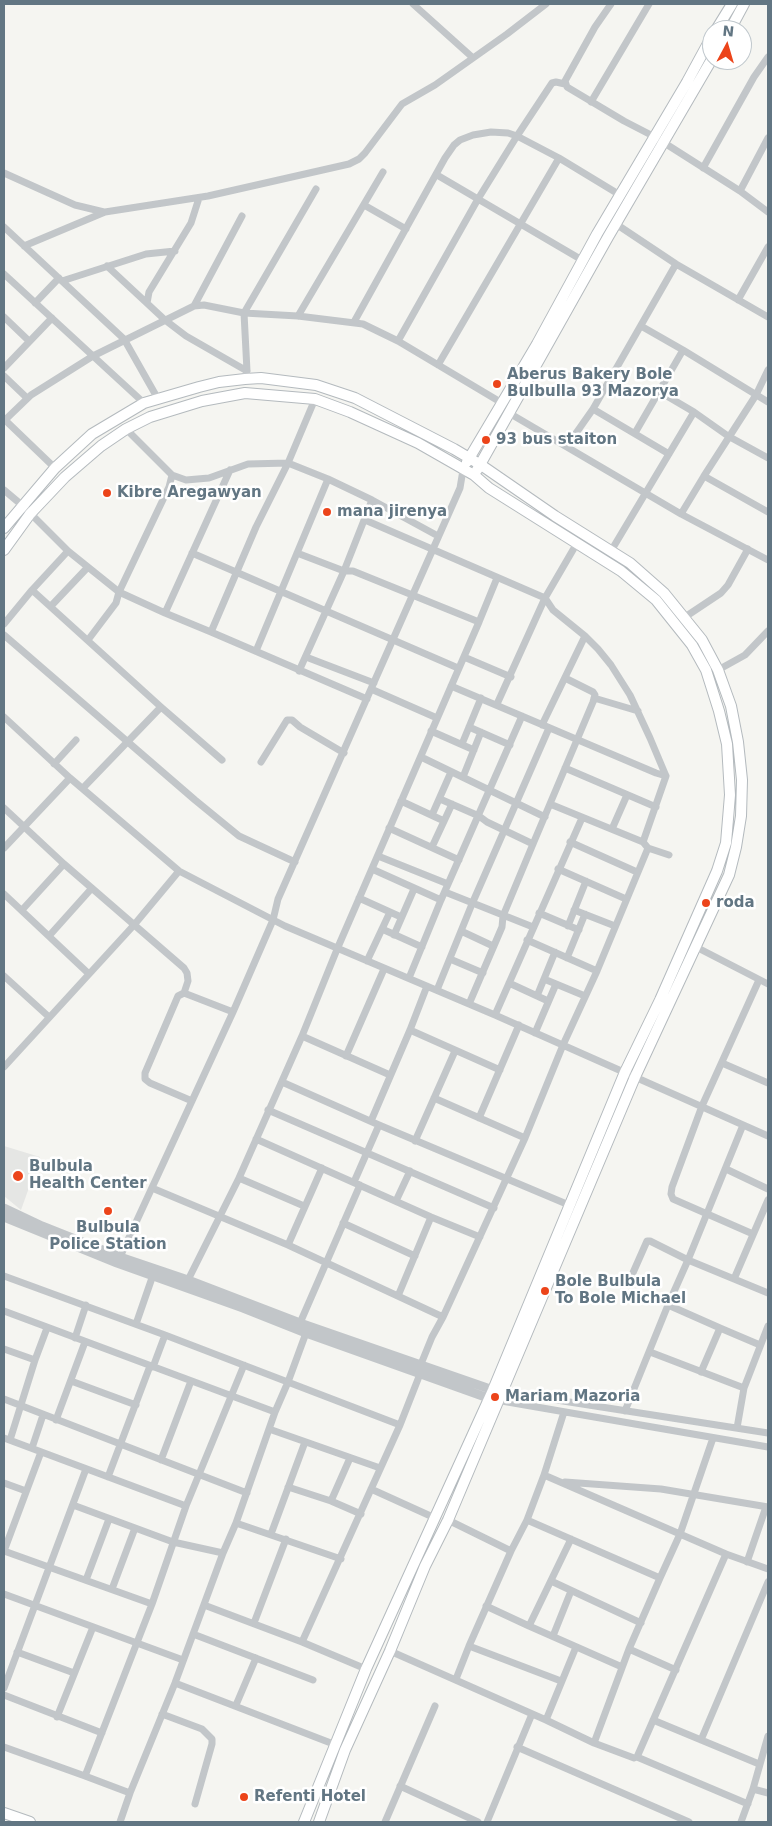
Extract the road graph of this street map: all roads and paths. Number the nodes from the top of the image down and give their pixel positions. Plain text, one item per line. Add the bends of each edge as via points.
1 (413, 4) edge
2 (546, 4) edge
3 (611, 4) edge
4 (649, 4) edge
5 (732, 4) edge
6 (744, 4) edge
7 (722, 20) edge
8 (735, 20) edge
9 (702, 54) edge
10 (472, 57) junction
11 (768, 57) edge
12 (706, 70) edge
13 (565, 84) junction
14 (592, 102) junction
15 (517, 136) junction
16 (655, 137) junction
17 (664, 144) junction
18 (767, 144) edge
19 (559, 158) junction
20 (702, 168) junction
21 (384, 172) dead end
22 (4, 173) edge
23 (437, 175) junction
24 (316, 189) dead end
25 (740, 191) junction
26 (620, 196) junction
27 (199, 198) junction
28 (478, 199) junction
29 (364, 205) junction
30 (105, 212) junction
31 (768, 212) edge
32 (242, 216) dead end
33 (520, 224) junction
34 (616, 224) junction
35 (4, 227) edge
36 (406, 229) junction
37 (24, 246) junction
38 (768, 247) edge
39 (175, 251) junction
40 (582, 260) junction
41 (676, 264) junction
42 (107, 266) junction
43 (4, 274) edge
44 (60, 279) junction
45 (738, 300) junction
46 (35, 303) junction
47 (147, 303) junction
48 (194, 306) junction
49 (244, 313) junction
50 (4, 316) edge
51 (298, 316) junction
52 (768, 317) edge
53 (52, 318) junction
54 (165, 320) junction
55 (354, 322) junction
56 (641, 326) junction
57 (124, 339) junction
58 (398, 341) junction
59 (29, 342) junction
60 (683, 350) junction
61 (93, 356) junction
62 (438, 365) junction
63 (4, 368) edge
64 (768, 370) edge
65 (246, 375) junction
66 (4, 376) edge
67 (660, 392) junction
68 (756, 394) junction
69 (27, 398) junction
70 (158, 399) junction
71 (315, 399) junction
72 (768, 402) edge
73 (144, 403) junction
74 (502, 403) junction
75 (593, 409) junction
76 (694, 412) junction
77 (509, 413) junction
78 (4, 420) edge
79 (126, 428) junction
80 (636, 433) junction
81 (728, 436) junction
82 (567, 446) junction
83 (669, 454) junction
84 (469, 458) junction
85 (768, 458) edge
86 (288, 463) junction
87 (481, 465) junction
88 (55, 468) junction
89 (230, 470) junction
90 (463, 470) junction
91 (172, 475) junction
92 (474, 475) junction
93 (704, 476) junction
94 (328, 479) junction
95 (460, 488) junction
96 (4, 490) edge
97 (646, 494) junction
98 (372, 500) junction
99 (23, 506) junction
100 (768, 512) edge
101 (30, 514) junction
102 (681, 514) junction
103 (365, 520) junction
104 (4, 528) edge
105 (438, 536) junction
106 (576, 544) junction
107 (433, 548) junction
108 (748, 549) junction
109 (4, 550) edge
110 (68, 551) junction
111 (611, 551) junction
112 (192, 553) junction
113 (298, 553) junction
114 (768, 560) edge
115 (88, 567) junction
116 (344, 571) junction
117 (236, 572) junction
118 (497, 578) junction
119 (653, 583) junction
120 (32, 590) junction
121 (645, 591) junction
122 (119, 592) junction
123 (281, 593) junction
124 (413, 594) junction
125 (545, 598) junction
126 (51, 606) junction
127 (165, 612) junction
128 (326, 612) junction
129 (685, 617) junction
130 (479, 622) junction
131 (4, 624) edge
132 (768, 631) edge
133 (211, 632) junction
134 (4, 634) edge
135 (586, 636) junction
136 (88, 640) junction
137 (393, 640) junction
138 (256, 651) junction
139 (464, 656) junction
140 (306, 657) junction
141 (458, 668) junction
142 (718, 670) junction
143 (299, 671) junction
144 (510, 676) junction
145 (565, 678) junction
146 (372, 686) junction
147 (451, 686) junction
148 (481, 698) junction
149 (594, 698) junction
150 (366, 699) junction
151 (497, 704) junction
152 (161, 707) junction
153 (638, 710) junction
154 (522, 716) junction
155 (4, 717) edge
156 (437, 718) junction
157 (542, 724) junction
158 (470, 727) junction
159 (549, 728) junction
160 (431, 731) junction
161 (481, 732) junction
162 (76, 740) dead end
163 (577, 740) junction
164 (128, 741) junction
165 (462, 744) junction
166 (510, 745) junction
167 (474, 750) junction
168 (344, 753) junction
169 (421, 757) junction
170 (222, 760) dead end
171 (260, 762) dead end
172 (54, 764) junction
173 (565, 768) junction
174 (451, 772) junction
175 (666, 776) junction
176 (462, 777) junction
177 (70, 778) junction
178 (742, 780) junction
179 (730, 782) junction
180 (83, 788) junction
181 (490, 790) junction
182 (627, 794) junction
183 (440, 799) junction
184 (401, 801) junction
185 (452, 804) junction
186 (517, 804) junction
187 (550, 804) junction
188 (656, 807) junction
189 (4, 808) edge
190 (432, 815) junction
191 (479, 816) junction
192 (544, 817) junction
193 (582, 818) junction
194 (444, 820) junction
195 (24, 826) junction
196 (389, 828) junction
197 (612, 830) junction
198 (505, 831) junction
199 (570, 842) junction
200 (533, 844) junction
201 (646, 845) junction
202 (432, 847) junction
203 (4, 848) edge
204 (670, 855) dead end
205 (378, 856) junction
206 (459, 860) junction
207 (295, 862) junction
208 (64, 864) junction
209 (372, 869) junction
210 (558, 869) junction
211 (179, 871) junction
212 (637, 872) junction
213 (586, 881) junction
214 (448, 884) junction
215 (92, 888) junction
216 (414, 888) junction
217 (445, 892) junction
218 (4, 894) edge
219 (359, 898) junction
220 (626, 899) junction
221 (441, 900) junction
222 (472, 904) junction
223 (22, 910) junction
224 (574, 910) junction
225 (390, 912) junction
226 (539, 913) junction
227 (585, 914) junction
228 (504, 916) junction
229 (402, 917) junction
230 (273, 920) junction
231 (134, 925) junction
232 (568, 926) junction
233 (615, 926) junction
234 (533, 927) junction
235 (382, 929) junction
236 (578, 930) junction
237 (461, 931) junction
238 (394, 935) junction
239 (49, 936) junction
240 (527, 940) junction
241 (494, 946) junction
242 (422, 947) junction
243 (696, 947) junction
244 (338, 948) junction
245 (555, 952) junction
246 (567, 958) junction
247 (450, 959) junction
248 (367, 961) junction
249 (384, 969) junction
250 (596, 970) junction
251 (482, 972) junction
252 (89, 974) junction
253 (4, 976) edge
254 (408, 978) junction
255 (544, 979) junction
256 (759, 980) junction
257 (509, 983) junction
258 (556, 984) junction
259 (768, 984) edge
260 (427, 986) junction
261 (437, 990) junction
262 (184, 993) junction
263 (537, 996) junction
264 (585, 996) junction
265 (548, 1001) junction
266 (469, 1004) junction
267 (233, 1012) junction
268 (495, 1015) junction
269 (49, 1016) junction
270 (519, 1025) junction
271 (410, 1030) junction
272 (535, 1033) junction
273 (302, 1036) junction
274 (562, 1045) junction
275 (455, 1051) junction
276 (346, 1056) junction
277 (722, 1063) junction
278 (4, 1067) edge
279 (500, 1070) junction
280 (625, 1072) junction
281 (390, 1076) junction
282 (635, 1077) junction
283 (282, 1082) junction
284 (768, 1082) edge
285 (434, 1098) junction
286 (192, 1101) junction
287 (702, 1106) junction
288 (268, 1110) junction
289 (479, 1118) junction
290 (371, 1121) junction
291 (379, 1125) junction
292 (743, 1125) junction
293 (768, 1136) edge
294 (525, 1138) junction
295 (256, 1139) junction
296 (415, 1140) junction
297 (366, 1152) junction
298 (322, 1168) junction
299 (726, 1169) junction
300 (410, 1171) junction
301 (239, 1178) junction
302 (507, 1178) junction
303 (357, 1184) junction
304 (152, 1188) junction
305 (768, 1189) edge
306 (768, 1200) edge
307 (396, 1202) junction
308 (569, 1205) junction
309 (304, 1206) junction
310 (4, 1208) edge
311 (494, 1208) junction
312 (706, 1214) junction
313 (219, 1216) junction
314 (431, 1217) junction
315 (4, 1218) edge
316 (343, 1223) junction
317 (753, 1234) junction
318 (480, 1237) junction
319 (288, 1245) junction
320 (415, 1256) junction
321 (120, 1257) junction
322 (688, 1260) junction
323 (327, 1264) junction
324 (4, 1276) edge
325 (153, 1276) junction
326 (734, 1279) junction
327 (188, 1280) junction
328 (628, 1284) dead end
329 (768, 1293) edge
330 (398, 1296) junction
331 (668, 1304) junction
332 (86, 1305) junction
333 (4, 1312) edge
334 (443, 1317) junction
335 (300, 1323) junction
336 (136, 1324) junction
337 (768, 1326) edge
338 (47, 1328) junction
339 (720, 1328) junction
340 (165, 1334) junction
341 (306, 1334) junction
342 (75, 1338) junction
343 (85, 1342) junction
344 (760, 1345) junction
345 (4, 1350) edge
346 (650, 1352) junction
347 (35, 1360) junction
348 (244, 1365) junction
349 (152, 1367) junction
350 (421, 1369) junction
351 (701, 1372) junction
352 (70, 1381) junction
353 (190, 1381) junction
354 (288, 1382) junction
355 (744, 1388) junction
356 (496, 1395) junction
357 (232, 1396) junction
358 (4, 1399) edge
359 (20, 1405) junction
360 (136, 1405) junction
361 (625, 1411) junction
362 (275, 1412) junction
363 (564, 1412) junction
364 (44, 1415) junction
365 (56, 1420) junction
366 (400, 1425) junction
367 (737, 1428) junction
368 (269, 1429) junction
369 (768, 1434) edge
370 (713, 1438) junction
371 (7, 1439) edge
372 (305, 1442) junction
373 (121, 1445) junction
374 (768, 1447) edge
375 (32, 1448) junction
376 (41, 1452) junction
377 (350, 1458) junction
378 (161, 1460) junction
379 (380, 1468) junction
380 (86, 1469) junction
381 (199, 1474) junction
382 (544, 1475) junction
383 (108, 1477) junction
384 (560, 1481) junction
385 (4, 1483) edge
386 (288, 1487) junction
387 (371, 1489) junction
388 (26, 1491) junction
389 (247, 1493) junction
390 (692, 1495) junction
391 (331, 1501) junction
392 (73, 1505) junction
393 (186, 1506) junction
394 (767, 1507) edge
395 (361, 1514) junction
396 (435, 1518) junction
397 (109, 1519) junction
398 (448, 1520) junction
399 (527, 1520) junction
400 (236, 1523) junction
401 (135, 1528) junction
402 (271, 1534) junction
403 (680, 1534) junction
404 (286, 1539) junction
405 (571, 1539) junction
406 (173, 1542) junction
407 (4, 1551) edge
408 (511, 1551) junction
409 (223, 1553) junction
410 (726, 1554) junction
411 (341, 1558) junction
412 (747, 1562) junction
413 (50, 1566) junction
414 (768, 1569) edge
415 (660, 1578) junction
416 (86, 1580) junction
417 (550, 1581) junction
418 (768, 1582) edge
419 (112, 1590) junction
420 (571, 1591) junction
421 (4, 1594) edge
422 (152, 1604) junction
423 (35, 1605) junction
424 (204, 1605) junction
425 (486, 1606) junction
426 (254, 1623) junction
427 (640, 1623) junction
428 (529, 1626) junction
429 (93, 1627) junction
430 (193, 1634) junction
431 (553, 1636) junction
432 (302, 1642) junction
433 (137, 1643) junction
434 (469, 1646) junction
435 (576, 1647) junction
436 (629, 1649) junction
437 (390, 1651) junction
438 (18, 1652) junction
439 (256, 1658) junction
440 (183, 1660) junction
441 (622, 1667) junction
442 (366, 1670) junction
443 (676, 1670) junction
444 (74, 1673) junction
445 (313, 1680) dead end
446 (456, 1680) junction
447 (561, 1681) junction
448 (175, 1683) junction
449 (4, 1688) edge
450 (4, 1695) edge
451 (236, 1706) junction
452 (435, 1706) dead end
453 (162, 1714) junction
454 (532, 1714) junction
455 (57, 1717) junction
456 (546, 1720) junction
457 (653, 1720) junction
458 (102, 1733) junction
459 (768, 1736) edge
460 (701, 1740) junction
461 (594, 1743) junction
462 (336, 1744) junction
463 (4, 1747) edge
464 (517, 1747) junction
465 (637, 1757) junction
466 (760, 1764) junction
467 (85, 1776) junction
468 (400, 1786) junction
469 (753, 1789) junction
470 (768, 1793) edge
471 (130, 1794) junction
472 (195, 1804) dead end
473 (748, 1804) junction
474 (4, 1813) edge
475 (30, 1822) edge
476 (120, 1822) edge
477 (304, 1822) edge
478 (319, 1822) edge
479 (385, 1822) edge
480 (478, 1822) edge
481 (487, 1822) edge
482 (689, 1822) edge
483 (741, 1822) edge

1 - 10 street
2 - 10 street
3 - 13 street
4 - 14 street
5 - 7 main road
6 - 8 main road
9 - 16 main road
10 - 27 street via 435,85 402,104 360,158 349,164
11 - 20 street
12 - 17 main road
13 - 14 street
13 - 15 street via 552,83
14 - 16 street
15 - 19 street
15 - 23 street via 491,132 460,140 445,158
15 - 28 street
16 - 17 street
16 - 26 main road
17 - 20 street
17 - 34 main road
18 - 25 street
19 - 26 street
19 - 33 street
20 - 25 street
21 - 29 street
22 - 30 street via 75,205
23 - 28 street
23 - 36 street
24 - 49 street
25 - 31 street
26 - 40 main road
27 - 30 street
27 - 39 street via 191,223
28 - 33 street
28 - 58 street
29 - 36 street
29 - 51 street
30 - 37 street
32 - 48 street
33 - 40 street
33 - 62 street
34 - 41 street
34 - 77 main road
35 - 37 street
36 - 55 street
37 - 44 street
38 - 45 street
39 - 42 street via 146,254
39 - 47 street via 149,292
40 - 74 main road
41 - 45 street
41 - 56 street
42 - 44 street
42 - 47 street
43 - 46 street
44 - 46 street
44 - 57 street
45 - 52 street
46 - 53 street
47 - 54 street
48 - 49 street
48 - 54 street
49 - 51 street
49 - 65 street
50 - 59 street
51 - 55 street
53 - 59 street
53 - 61 street
54 - 57 street
54 - 65 street
55 - 58 street
56 - 60 street
56 - 75 street
57 - 61 street
57 - 70 street
58 - 62 street
59 - 63 street
60 - 67 street
60 - 68 street
61 - 69 street
61 - 73 street
62 - 74 street
64 - 68 street
65 - 70 main road
65 - 84 main road via 316,385 355,398
66 - 69 street
67 - 76 street
67 - 80 street
68 - 72 street
68 - 81 street
69 - 78 street
70 - 73 main road
71 - 79 main road via 256,393 222,396 150,417
71 - 86 street
71 - 90 main road via 418,443
73 - 88 main road via 92,434
74 - 84 main road
75 - 80 street
75 - 82 street
76 - 81 street
76 - 83 street
77 - 82 street
77 - 87 main road
78 - 88 street
79 - 91 street
79 - 101 main road via 65,477
80 - 83 street
81 - 85 street
81 - 93 street
82 - 97 street
83 - 97 street
84 - 87 main road
84 - 90 main road
86 - 89 street via 248,464
86 - 94 street
86 - 117 street
87 - 92 main road
87 - 111 main road
88 - 99 main road
89 - 91 street via 193,480
89 - 112 street
90 - 92 main road
90 - 95 street
91 - 122 street
92 - 95 street
92 - 106 main road
93 - 100 street
93 - 102 street
94 - 98 street
94 - 113 street
95 - 105 street
96 - 99 street
97 - 102 street
97 - 111 street
98 - 103 street
98 - 105 street
99 - 101 street
99 - 104 main road
101 - 109 main road
101 - 110 street
102 - 108 street
103 - 107 street
103 - 116 street
105 - 107 street
106 - 121 main road via 621,571
106 - 125 street
107 - 118 street
107 - 124 street
108 - 114 street
108 - 129 street via 721,593
110 - 115 street
110 - 120 street
111 - 119 main road
112 - 117 street
112 - 127 street
113 - 116 street
113 - 123 street
115 - 122 street
115 - 126 street
116 - 124 street via 353,570
116 - 128 street
117 - 123 street
117 - 133 street
118 - 125 street
118 - 130 street
119 - 121 main road
119 - 129 main road
120 - 126 street
120 - 131 street
121 - 179 main road via 676,623 706,670 727,744
122 - 127 street
122 - 136 street via 116,603
123 - 128 street
123 - 138 street
124 - 130 street
124 - 137 street
125 - 135 street via 553,610
125 - 144 street
126 - 136 street
127 - 133 street
128 - 137 street
128 - 140 street
129 - 142 main road
130 - 139 street
132 - 142 street via 745,655
133 - 138 street
134 - 164 street
135 - 145 street
135 - 153 street via 611,665
136 - 152 street
137 - 141 street
137 - 146 street
138 - 143 street
139 - 141 street
139 - 144 street
140 - 143 street
140 - 146 street
141 - 147 street
142 - 178 main road via 731,706
143 - 150 street
144 - 151 street
145 - 149 street via 593,692
145 - 157 street
146 - 150 street
146 - 156 street
147 - 148 street
147 - 156 street
148 - 151 street
148 - 158 street
149 - 153 street
149 - 163 street
150 - 168 street
151 - 154 street
152 - 164 street
152 - 170 street
153 - 175 street
154 - 157 street
154 - 166 street
155 - 172 street
156 - 160 street
157 - 159 street
158 - 161 street
158 - 165 street
159 - 163 street
159 - 186 street
160 - 165 street
160 - 169 street
161 - 166 street
161 - 167 street
162 - 172 street
163 - 173 street
163 - 175 street
164 - 180 street
164 - 207 street via 239,836
165 - 167 street
166 - 181 street
167 - 176 street
168 - 171 street via 288,720
168 - 207 street
169 - 174 street
169 - 184 street
172 - 177 street
173 - 182 street
173 - 187 street
174 - 176 street
174 - 183 street
175 - 188 street
176 - 181 street
177 - 180 street
177 - 195 street
178 - 179 main road
178 - 243 main road via 741,816 729,875
179 - 280 main road via 726,843 717,871
180 - 211 street
181 - 186 street
181 - 191 street
182 - 188 street
182 - 197 street
183 - 185 street
183 - 190 street
184 - 190 street
184 - 196 street
185 - 191 street
185 - 194 street
186 - 192 street
186 - 198 street
187 - 192 street
187 - 193 street
188 - 201 street
189 - 195 street
190 - 194 street
191 - 198 street
191 - 206 street
192 - 200 street
193 - 197 street
193 - 199 street
194 - 202 street
195 - 203 street
195 - 208 street
196 - 202 street
196 - 205 street
197 - 201 street
198 - 200 street
198 - 222 street
199 - 210 street
199 - 212 street
200 - 228 street
201 - 204 street
201 - 212 street
202 - 206 street
205 - 209 street
205 - 214 street
206 - 214 street
207 - 230 street via 278,899
208 - 215 street
208 - 223 street
209 - 216 street
209 - 219 street
210 - 213 street
210 - 226 street
211 - 230 street
211 - 231 street
212 - 220 street
213 - 220 street
213 - 224 street
214 - 217 street
215 - 231 street
215 - 239 street
216 - 221 street
216 - 229 street
217 - 221 street
217 - 222 street
218 - 223 street
219 - 225 street
219 - 244 street
220 - 233 street
221 - 242 street
222 - 228 street
222 - 237 street
223 - 239 street
224 - 227 street
224 - 232 street
225 - 229 street
225 - 235 street
226 - 232 street
226 - 234 street
227 - 233 street
227 - 236 street
228 - 234 street
228 - 241 street
229 - 238 street
230 - 244 street
230 - 267 street
231 - 252 street
231 - 262 street via 184,968 189,978
232 - 236 street
233 - 250 street
234 - 240 street
235 - 238 street
235 - 248 street
236 - 246 street
237 - 241 street
237 - 247 street
238 - 242 street
239 - 252 street
240 - 245 street
240 - 257 street
241 - 251 street
242 - 254 street
243 - 256 street
243 - 282 main road
244 - 248 street
244 - 273 street
245 - 246 street
245 - 255 street
246 - 250 street
247 - 251 street
247 - 261 street
248 - 249 street
249 - 254 street
249 - 276 street
250 - 264 street
251 - 266 street
252 - 269 street
253 - 269 street
254 - 260 street
255 - 258 street
255 - 263 street
256 - 259 street
256 - 277 street
257 - 263 street
257 - 268 street
258 - 264 street
258 - 265 street
260 - 261 street
260 - 271 street
261 - 266 street
262 - 267 street
262 - 286 street via 178,996 145,1079
263 - 265 street
264 - 274 street
265 - 272 street
266 - 268 street
267 - 286 street
268 - 270 street
269 - 278 street
270 - 272 street
270 - 279 street
271 - 275 street
271 - 281 street
272 - 274 street
273 - 276 street
273 - 283 street
274 - 280 street
274 - 294 street
275 - 279 street
275 - 285 street
276 - 281 street
277 - 284 street
277 - 287 street
279 - 289 street
280 - 282 street
280 - 308 main road
281 - 290 street
282 - 287 street
282 - 356 main road
283 - 288 street
283 - 290 street
285 - 289 street
285 - 296 street
286 - 304 street
287 - 292 street
287 - 312 street via 671,1194 673,1199
288 - 295 street
288 - 297 street
289 - 294 street
290 - 291 street
291 - 296 street
291 - 297 street
292 - 293 street
292 - 299 street
294 - 302 street
295 - 298 street
295 - 301 street
296 - 302 street
297 - 300 street
297 - 303 street
298 - 303 street
298 - 309 street
299 - 305 street
299 - 312 street
300 - 307 street
300 - 311 street
301 - 309 street
301 - 313 street
302 - 308 street
302 - 311 street
303 - 307 street
303 - 316 street
304 - 313 street
304 - 321 street
306 - 317 street
307 - 314 street
308 - 356 main road
309 - 319 street
310 - 321 street
311 - 318 street
312 - 317 street
312 - 322 street
313 - 319 street
313 - 327 street
314 - 318 street
314 - 320 street
315 - 325 street
316 - 320 street
316 - 323 street
317 - 326 street
318 - 334 street
319 - 323 street
320 - 330 street
321 - 327 street
322 - 326 street
322 - 328 street via 647,1241
322 - 331 street
323 - 330 street
323 - 335 street
324 - 332 street
325 - 336 street
325 - 341 street
326 - 329 street
327 - 335 street
330 - 334 street
331 - 339 street
331 - 346 street
332 - 336 street
332 - 342 street
333 - 338 street
334 - 350 street
335 - 350 street
336 - 340 street
337 - 344 street
338 - 342 street
338 - 347 street
339 - 344 street
339 - 351 street
340 - 348 street
340 - 349 street
341 - 350 street
341 - 354 street
342 - 343 street
343 - 349 street
343 - 352 street
344 - 355 street
345 - 347 street
346 - 351 street
346 - 361 street
347 - 359 street
348 - 354 street
348 - 357 street
349 - 353 street
349 - 360 street
350 - 356 street
350 - 366 street
351 - 355 street
352 - 360 street
352 - 365 street
353 - 357 street
353 - 378 street
354 - 362 street
354 - 366 street
355 - 367 street
356 - 361 street
356 - 363 street
356 - 396 main road
356 - 398 main road
357 - 362 street
357 - 381 street
358 - 359 street
359 - 364 street
359 - 371 street
360 - 373 street
361 - 367 street
362 - 368 street
363 - 370 street
363 - 382 street
364 - 365 street
364 - 375 street
365 - 373 street
366 - 379 street
367 - 369 street
368 - 372 street
368 - 389 street
370 - 374 street
370 - 390 street
371 - 375 street
372 - 377 street
372 - 386 street
373 - 378 street
373 - 383 street
375 - 376 street
376 - 380 street
376 - 388 street
377 - 379 street
377 - 391 street
378 - 381 street
379 - 387 street
380 - 383 street
380 - 392 street
381 - 389 street
381 - 393 street
382 - 384 street
382 - 399 street
383 - 393 street
384 - 390 street
384 - 403 street
385 - 388 street
386 - 391 street
386 - 402 street
387 - 395 street
387 - 396 street
388 - 407 street
389 - 400 street
390 - 394 street
390 - 403 street
391 - 395 street
392 - 397 street
392 - 413 street
393 - 406 street
394 - 412 street
395 - 411 street
396 - 442 main road
397 - 401 street
397 - 416 street
398 - 408 street
398 - 437 main road
399 - 405 street
399 - 408 street
400 - 402 street
400 - 409 street
401 - 406 street
401 - 419 street
402 - 404 street
403 - 410 street
403 - 415 street
404 - 411 street
404 - 426 street
405 - 415 street
405 - 417 street
406 - 409 street
406 - 422 street
407 - 413 street
408 - 425 street
409 - 424 street
410 - 412 street
410 - 443 street
411 - 432 street
412 - 414 street
413 - 416 street
413 - 423 street
415 - 427 street
416 - 419 street
417 - 420 street
417 - 428 street
418 - 460 street
419 - 422 street
420 - 427 street
420 - 431 street
421 - 423 street
422 - 433 street
423 - 429 street
423 - 438 street
424 - 426 street
424 - 430 street
425 - 428 street
425 - 434 street
426 - 432 street
427 - 436 street
428 - 431 street
429 - 433 street
429 - 444 street
430 - 439 street
430 - 440 street
431 - 435 street
432 - 442 street
433 - 440 street
433 - 458 street
434 - 446 street
434 - 447 street
435 - 441 street
435 - 447 street
436 - 441 street
436 - 443 street
437 - 446 street
437 - 478 main road via 346,1750
438 - 444 street
438 - 449 street
439 - 445 street
439 - 451 street
440 - 448 street
441 - 461 street
442 - 462 main road
443 - 457 street
444 - 455 street
446 - 454 street
447 - 456 street
448 - 451 street
448 - 453 street
450 - 455 street
451 - 462 street
452 - 468 street
453 - 471 street
453 - 472 street via 202,1729 212,1739
454 - 456 street
454 - 464 street
455 - 458 street
456 - 461 street
457 - 460 street
457 - 465 street
458 - 467 street
459 - 466 street
460 - 466 street
461 - 465 street
462 - 477 main road
463 - 467 street
464 - 481 street
464 - 482 street
465 - 473 street
466 - 469 street
467 - 471 street
468 - 479 street
468 - 480 street
469 - 470 street
469 - 473 street
471 - 476 street
473 - 483 street
474 - 475 main road

